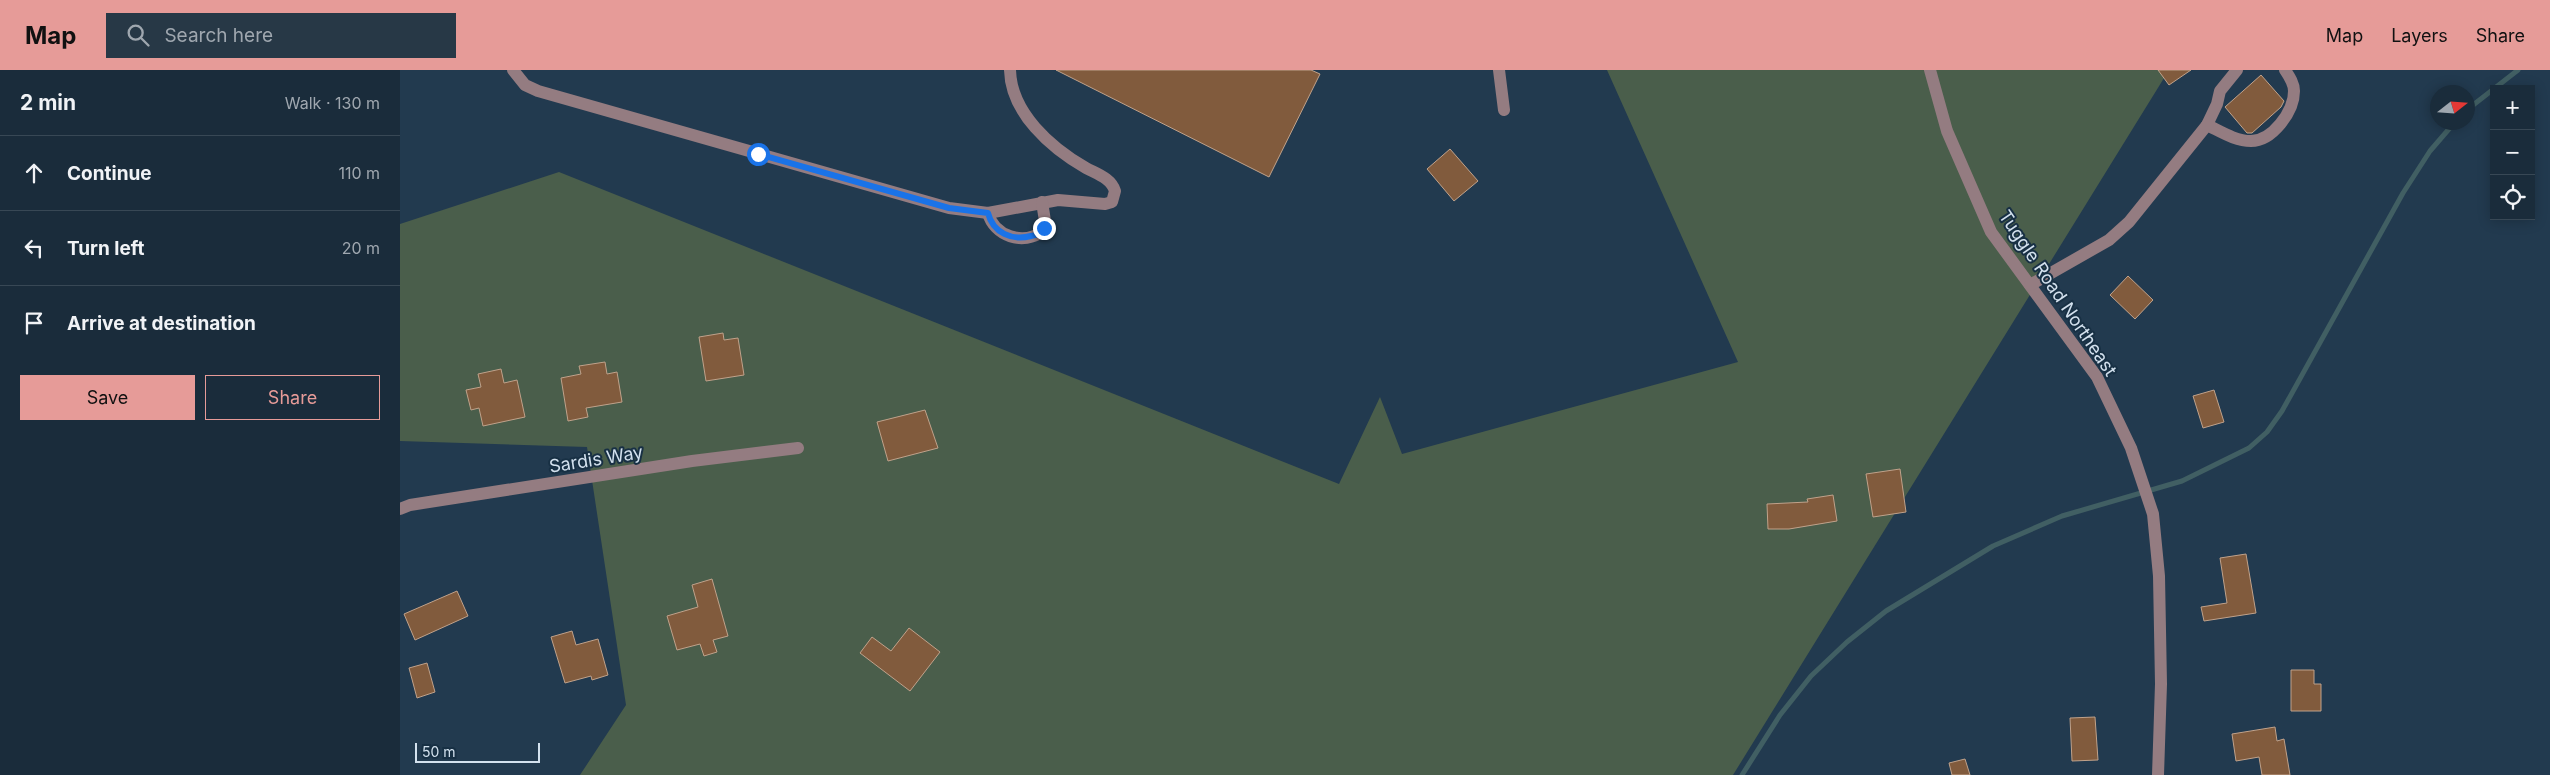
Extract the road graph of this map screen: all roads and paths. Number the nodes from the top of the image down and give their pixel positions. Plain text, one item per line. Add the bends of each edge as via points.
1 (513, 70) edge
2 (1010, 70) edge
3 (1499, 70) edge
4 (1930, 70) edge
5 (2237, 70) edge
6 (2285, 70) edge
7 (1504, 110) dead end
8 (2207, 125) junction
9 (1042, 202) junction
10 (988, 213) junction
11 (2030, 285) junction
12 (798, 448) dead end
13 (400, 509) edge
14 (2158, 775) edge

1 - 10 street via 525,85 538,92 922,201 964,212
2 - 9 street via 1016,98 1035,126 1067,155 1106,179 1115,191 1114,200 1105,204 1063,200
3 - 7 street
4 - 11 street, Tuggle Road Northeast via 1947,131 1992,232
5 - 8 street via 2220,91
6 - 8 street via 2294,92 2290,105 2274,130 2263,139 2241,141
8 - 11 street via 2128,222 2109,240
9 - 10 street
9 - 10 street via 1042,231 1025,238 1010,237 993,227
11 - 14 street, Tuggle Road Northeast via 2098,377 2131,448 2152,514 2159,576 2161,684
12 - 13 street, Sardis Way via 692,461

